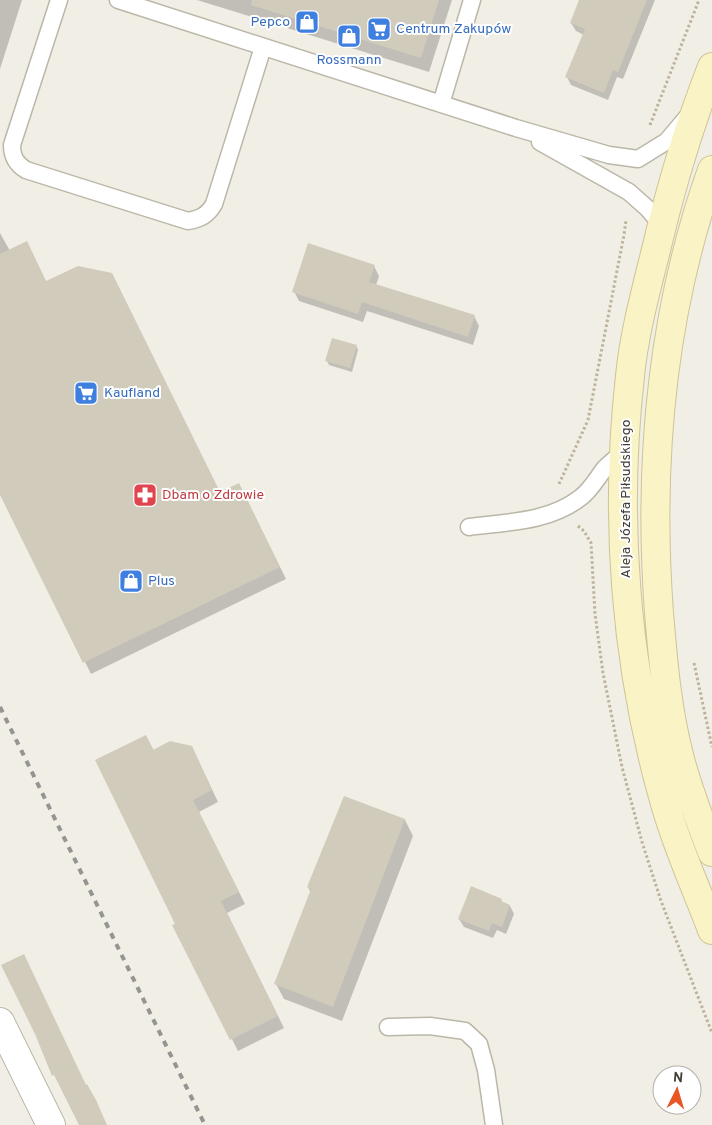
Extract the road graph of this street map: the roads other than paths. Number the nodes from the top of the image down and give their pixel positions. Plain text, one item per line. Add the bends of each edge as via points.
1 (59, 0) edge
2 (118, 0) edge
3 (472, 0) edge
4 (263, 47) junction
5 (712, 67) edge
6 (441, 104) junction
7 (697, 105) junction
8 (516, 128) junction
9 (712, 170) edge
10 (705, 217) edge
11 (662, 225) junction
12 (625, 450) junction
13 (469, 527) dead end
14 (712, 852) edge
15 (712, 930) edge
16 (0, 1022) edge
17 (388, 1027) dead end
18 (51, 1125) edge
19 (494, 1125) edge

1 - 4 lane via 12,145 14,160 26,170 188,221 203,216 214,204
2 - 4 lane
3 - 6 lane
4 - 6 lane
5 - 7 main road, Aleja Józefa Piłsudskiego
6 - 8 lane
7 - 8 lane via 667,141 638,160 608,155
7 - 11 main road, Aleja Józefa Piłsudskiego
8 - 11 lane via 629,192
9 - 10 main road, Aleja Józefa Piłsudskiego
10 - 14 main road, Aleja Józefa Piłsudskiego via 674,313 658,429 655,531 660,625 671,716 686,781
11 - 12 main road, Aleja Józefa Piłsudskiego via 635,340
12 - 13 lane via 581,497 567,507 542,518
12 - 15 main road, Aleja Józefa Piłsudskiego via 623,511 627,601 645,725 664,803
16 - 18 street
17 - 19 lane via 430,1026 465,1031 479,1044

